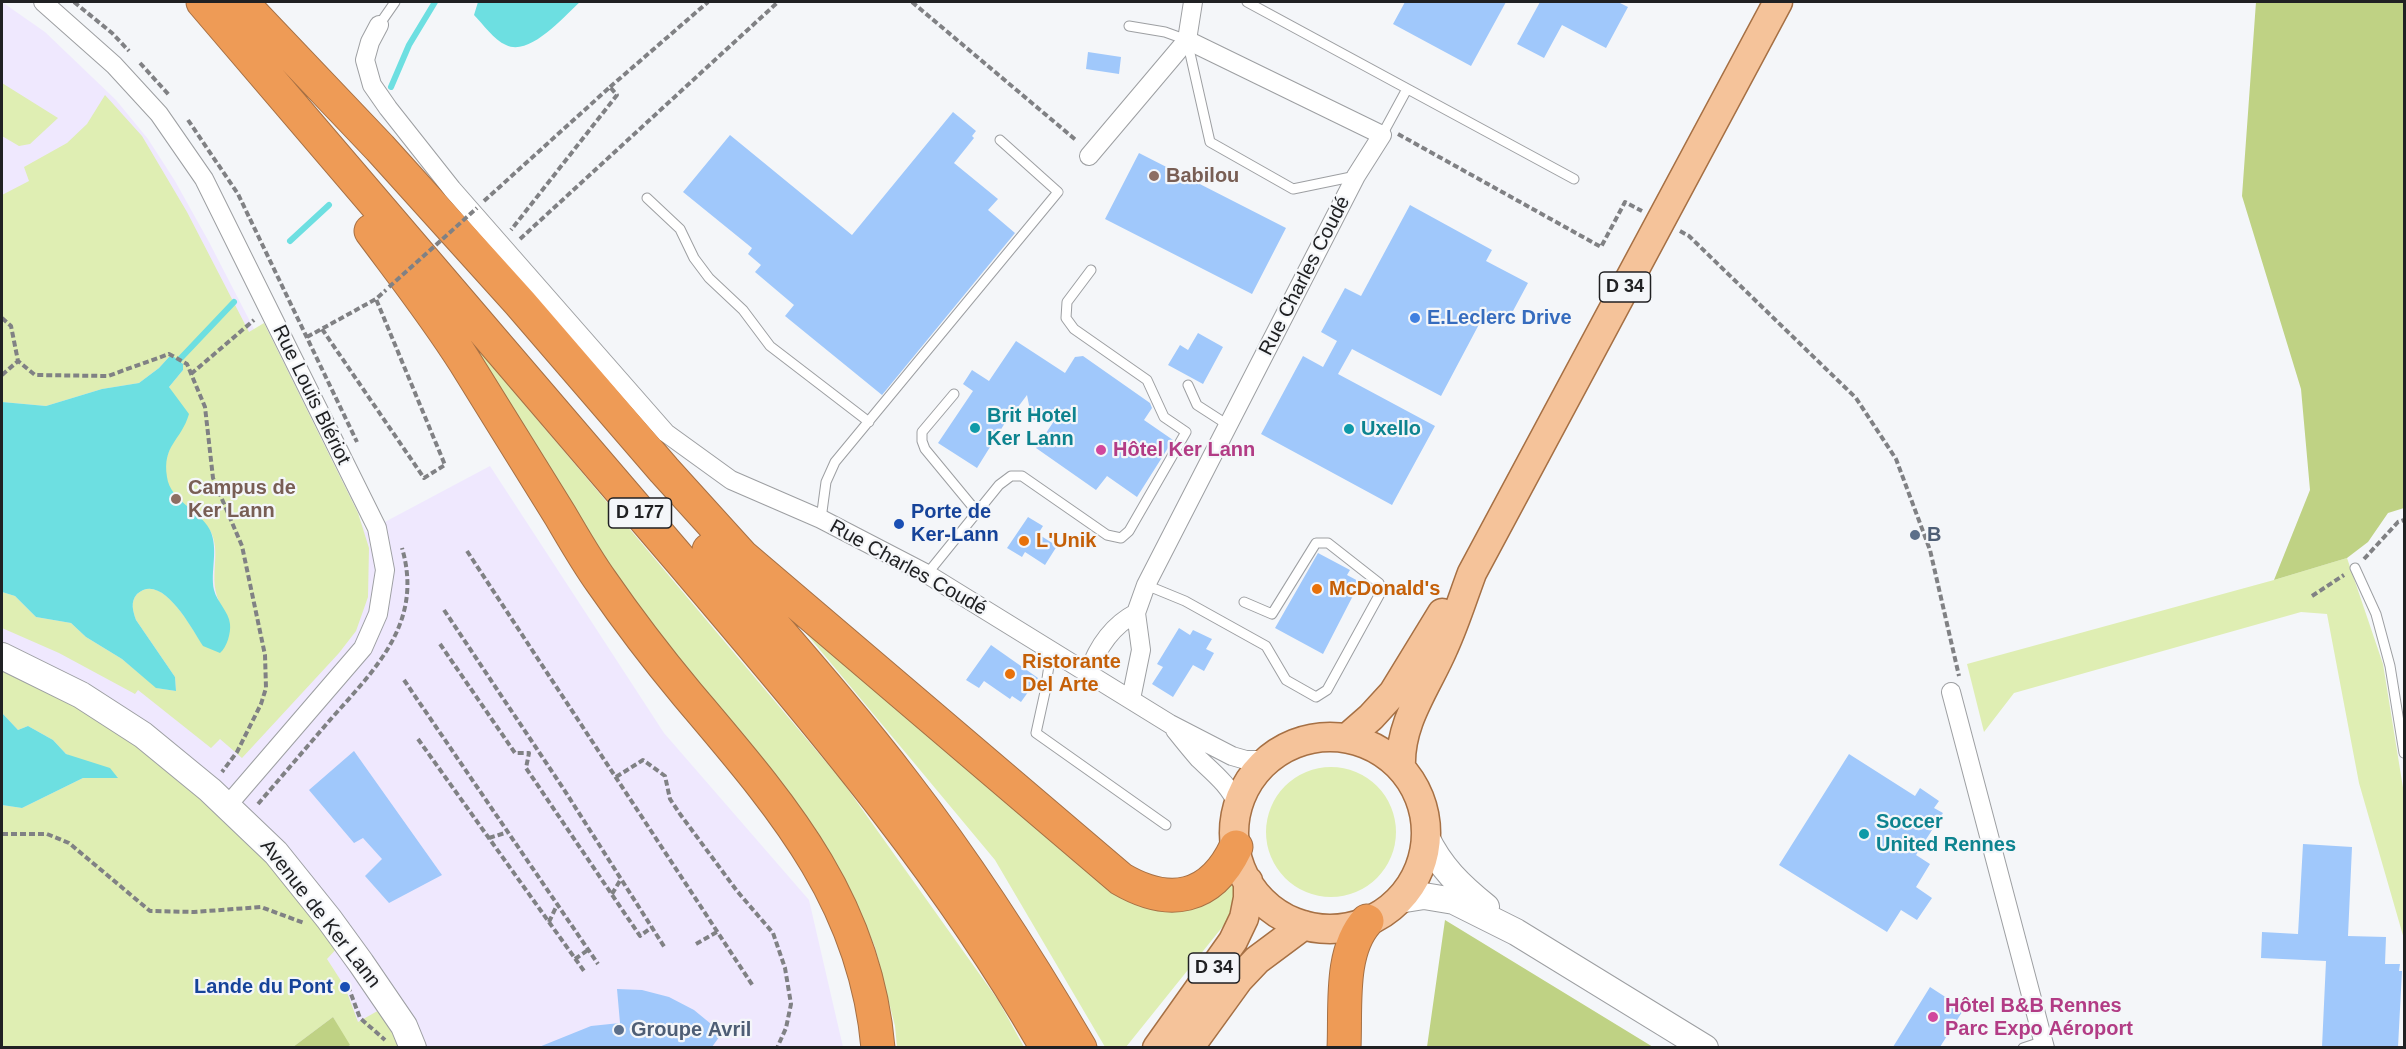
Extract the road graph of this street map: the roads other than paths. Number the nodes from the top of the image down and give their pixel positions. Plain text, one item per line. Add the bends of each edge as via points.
1 (43, 2) edge
2 (201, 2) edge
3 (241, 2) edge
4 (395, 2) edge
5 (1193, 2) edge
6 (1247, 2) edge
7 (1778, 2) edge
8 (379, 25) joint
9 (1129, 26) dead end
10 (1187, 40) junction
11 (1407, 89) junction
12 (1382, 135) junction
13 (1000, 140) dead end
14 (1088, 152) road end
15 (1356, 176) junction
16 (1574, 179) dead end
17 (647, 198) dead end
18 (1091, 270) dead end
19 (1188, 386) dead end
20 (954, 394) dead end
21 (869, 422) junction
22 (1228, 425) junction
23 (977, 512) junction
24 (820, 519) junction
25 (2355, 568) dead end
26 (927, 573) junction
27 (1473, 573) junction
28 (1146, 585) junction
29 (1244, 602) dead end
30 (1136, 613) junction
31 (1051, 652) junction
32 (2, 656) edge
33 (1088, 674) junction
34 (1955, 684) road end
35 (1131, 699) junction
36 (1170, 724) junction
37 (1347, 738) junction
38 (2404, 753) edge
39 (1267, 760) junction
40 (1401, 767) junction
41 (227, 806) junction
42 (1238, 807) junction
43 (1167, 825) dead end
44 (1426, 837) junction
45 (1236, 847) junction
46 (1248, 881) junction
47 (1399, 900) junction
48 (1368, 921) junction
49 (1304, 925) junction
50 (1516, 932) junction
51 (2044, 1044) edge
52 (413, 1047) edge
53 (878, 1047) edge
54 (1047, 1047) edge
55 (1080, 1047) edge
56 (1157, 1047) edge
57 (1189, 1047) edge
58 (1344, 1047) edge
59 (1705, 1047) edge
60 (2023, 1047) edge

1 - 41 street, Rue Louis Blériot via 106,56 151,106 204,179 377,528 385,570 378,614 363,648
2 - 53 highway via 413,286 599,579 641,637 791,821 844,915 870,990
2 - 54 highway, D 177 via 848,759 950,895
3 - 45 highway via 380,148 704,516 742,556 829,632 1121,879 1139,889 1163,896 1200,889 1213,880
3 - 55 highway, D 177 via 876,748 972,876
4 - 8 lane
5 - 10 street
6 - 11 lane
7 - 27 main road, D 34
8 - 24 street, Rue Charles Coudé via 365,60 372,85 452,189 507,243 666,432 731,480
9 - 10 lane
10 - 12 street
10 - 14 street
10 - 15 lane via 1210,142 1293,189
11 - 12 lane
11 - 16 lane
12 - 15 street, Rue Charles Coudé
13 - 21 lane via 1058,192
15 - 22 street, Rue Charles Coudé
17 - 21 lane via 680,229 709,278 743,310 770,346
18 - 23 lane via 1067,302 1066,318 1074,329 1147,380 1164,417 1186,432 1129,531 1121,538 1107,535 1022,476 1011,476 999,485
19 - 22 lane via 1197,405
20 - 23 lane via 922,432 922,441
21 - 24 lane via 836,462 826,482
22 - 28 street, Rue Charles Coudé
23 - 26 lane
24 - 26 street, Rue Charles Coudé
25 - 38 lane via 2376,614 2390,666
26 - 31 street, Rue Charles Coudé
27 - 37 main road, D 34 via 1438,617 1393,693
27 - 40 main road, D 34 via 1444,647 1411,711
28 - 29 lane via 1185,601 1266,646 1286,680 1316,697 1327,690 1382,590 1379,583 1328,543 1316,543 1272,614
28 - 30 street, Rue Charles Coudé
30 - 33 street via 1106,638
30 - 35 street, Rue Charles Coudé via 1141,650
31 - 33 street, Rue Charles Coudé
31 - 43 lane via 1036,733
32 - 41 street, Avenue de Ker Lann via 81,695 143,735
33 - 35 street, Rue Charles Coudé
34 - 51 street
35 - 36 street, Rue Charles Coudé
36 - 39 street via 1232,756
36 - 42 street via 1217,774 1234,795
37 - 39 main road via 1305,740
37 - 40 main road via 1382,751
39 - 42 main road via 1249,781
40 - 44 main road via 1418,792
41 - 52 street, Avenue de Ker Lann via 276,853 329,919 404,1026
42 - 45 main road
44 - 47 main road via 1416,877
44 - 50 street via 1450,876
45 - 46 main road
46 - 49 main road via 1271,909
46 - 56 main road, D 34 via 1244,918 1233,941
47 - 48 main road
47 - 50 street via 1424,896 1454,902
48 - 49 main road via 1336,928
48 - 58 highway via 1358,932 1348,959
49 - 57 main road, D 34 via 1251,966
50 - 59 street
51 - 60 lane

